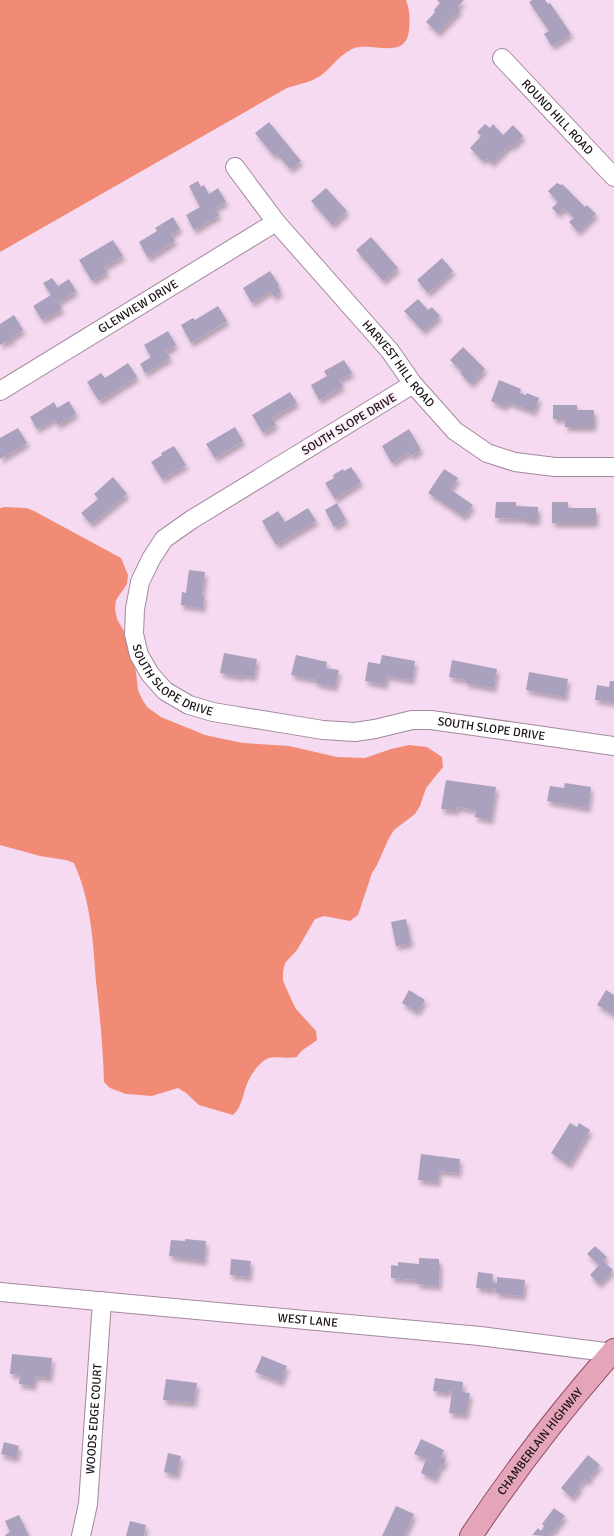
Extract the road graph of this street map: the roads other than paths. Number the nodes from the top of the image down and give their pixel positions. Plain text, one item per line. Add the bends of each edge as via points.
1 (502, 58) dead end
2 (235, 167) dead end
3 (614, 177) edge
4 (276, 222) junction
5 (413, 384) junction
6 (0, 390) edge
7 (614, 467) edge
8 (614, 746) edge
9 (0, 1292) edge
10 (102, 1300) junction
11 (613, 1352) edge
12 (81, 1536) edge
13 (471, 1536) edge

1 - 3 street, ROUND HILL ROAD
2 - 4 street, HARVEST HILL ROAD
4 - 5 street, HARVEST HILL ROAD via 390,351
4 - 6 street, GLENVIEW DRIVE
5 - 7 street, HARVEST HILL ROAD via 455,431 488,453 515,462 555,467
5 - 8 street, SOUTH SLOPE DRIVE via 190,520 164,539 140,582 134,634 139,655 150,674 165,691 189,704 213,712 323,730 355,732 412,720 431,720
9 - 10 street, WEST LANE
10 - 11 street, WEST LANE via 480,1336
10 - 12 street, WOODS EDGE COURT via 88,1504
11 - 13 main road, CHAMBERLAIN HIGHWAY via 551,1426

